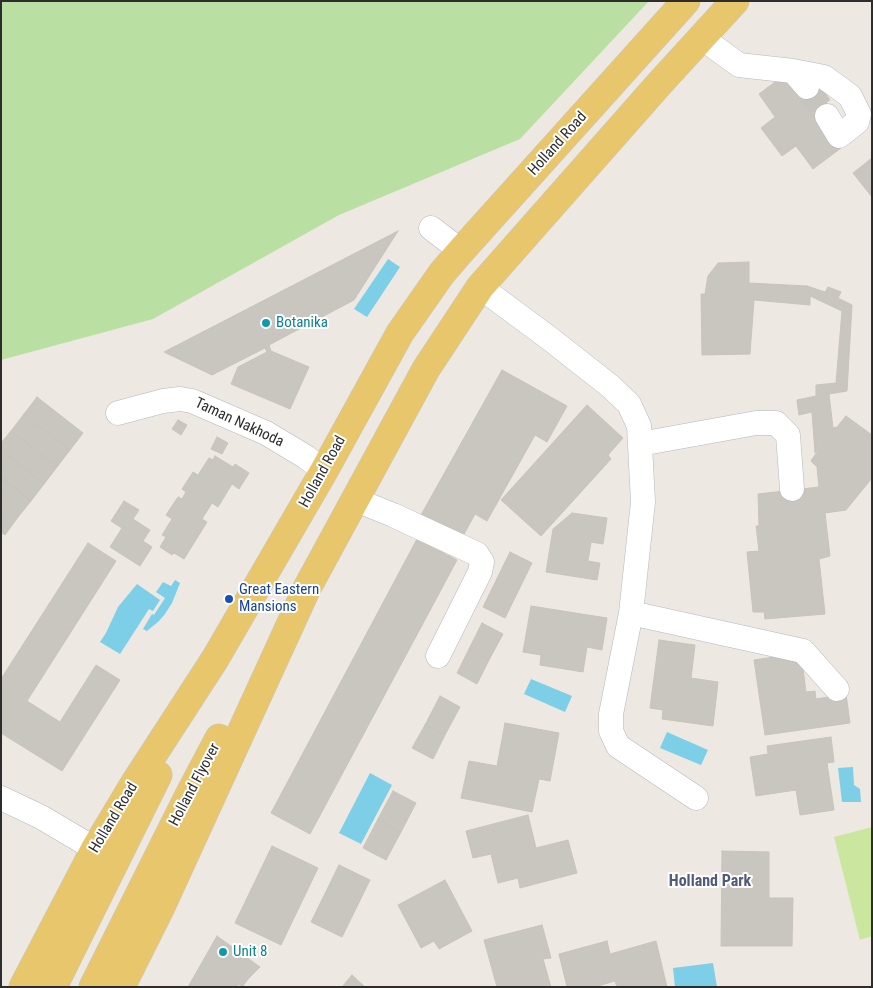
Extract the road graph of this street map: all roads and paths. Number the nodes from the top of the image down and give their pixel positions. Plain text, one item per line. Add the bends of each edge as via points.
1 (686, 1) edge
2 (735, 1) edge
3 (702, 38) junction
4 (660, 83) junction
5 (608, 88) junction
6 (826, 116) tunnel mouth
7 (431, 228) dead end
8 (461, 250) junction
9 (480, 287) junction
10 (118, 413) dead end
11 (640, 444) junction
12 (324, 471) junction
13 (792, 489) dead end
14 (356, 500) junction
15 (307, 588) junction
16 (632, 613) junction
17 (438, 656) dead end
18 (215, 659) junction
19 (836, 689) dead end
20 (1, 798) edge
21 (696, 798) dead end
22 (95, 849) junction
23 (23, 987) edge
24 (53, 987) edge
25 (93, 987) edge
26 (121, 987) edge

1 - 5 main road, Holland Road
2 - 3 main road
3 - 4 main road
3 - 6 street via 739,65 800,79 824,77 850,96 859,114 857,122 839,136
4 - 5 main road via 644,76
4 - 9 main road
5 - 8 main road, Holland Road
7 - 8 street
8 - 12 main road, Holland Road via 400,333
9 - 11 street via 549,338 629,404 639,426
9 - 14 main road via 426,368
10 - 12 street, Taman Nakhoda via 162,401 192,401 266,432
11 - 13 street via 756,423 776,423 788,435
11 - 16 street via 643,502
12 - 18 main road, Holland Road
14 - 15 main road
14 - 17 street via 477,554 482,562
15 - 25 main road, Holland Flyover via 238,703
15 - 26 main road
16 - 19 street via 803,651
16 - 21 street via 611,714 611,731 618,746
18 - 22 main road, Holland Road
18 - 24 main road
20 - 22 street
22 - 23 main road, Holland Road

